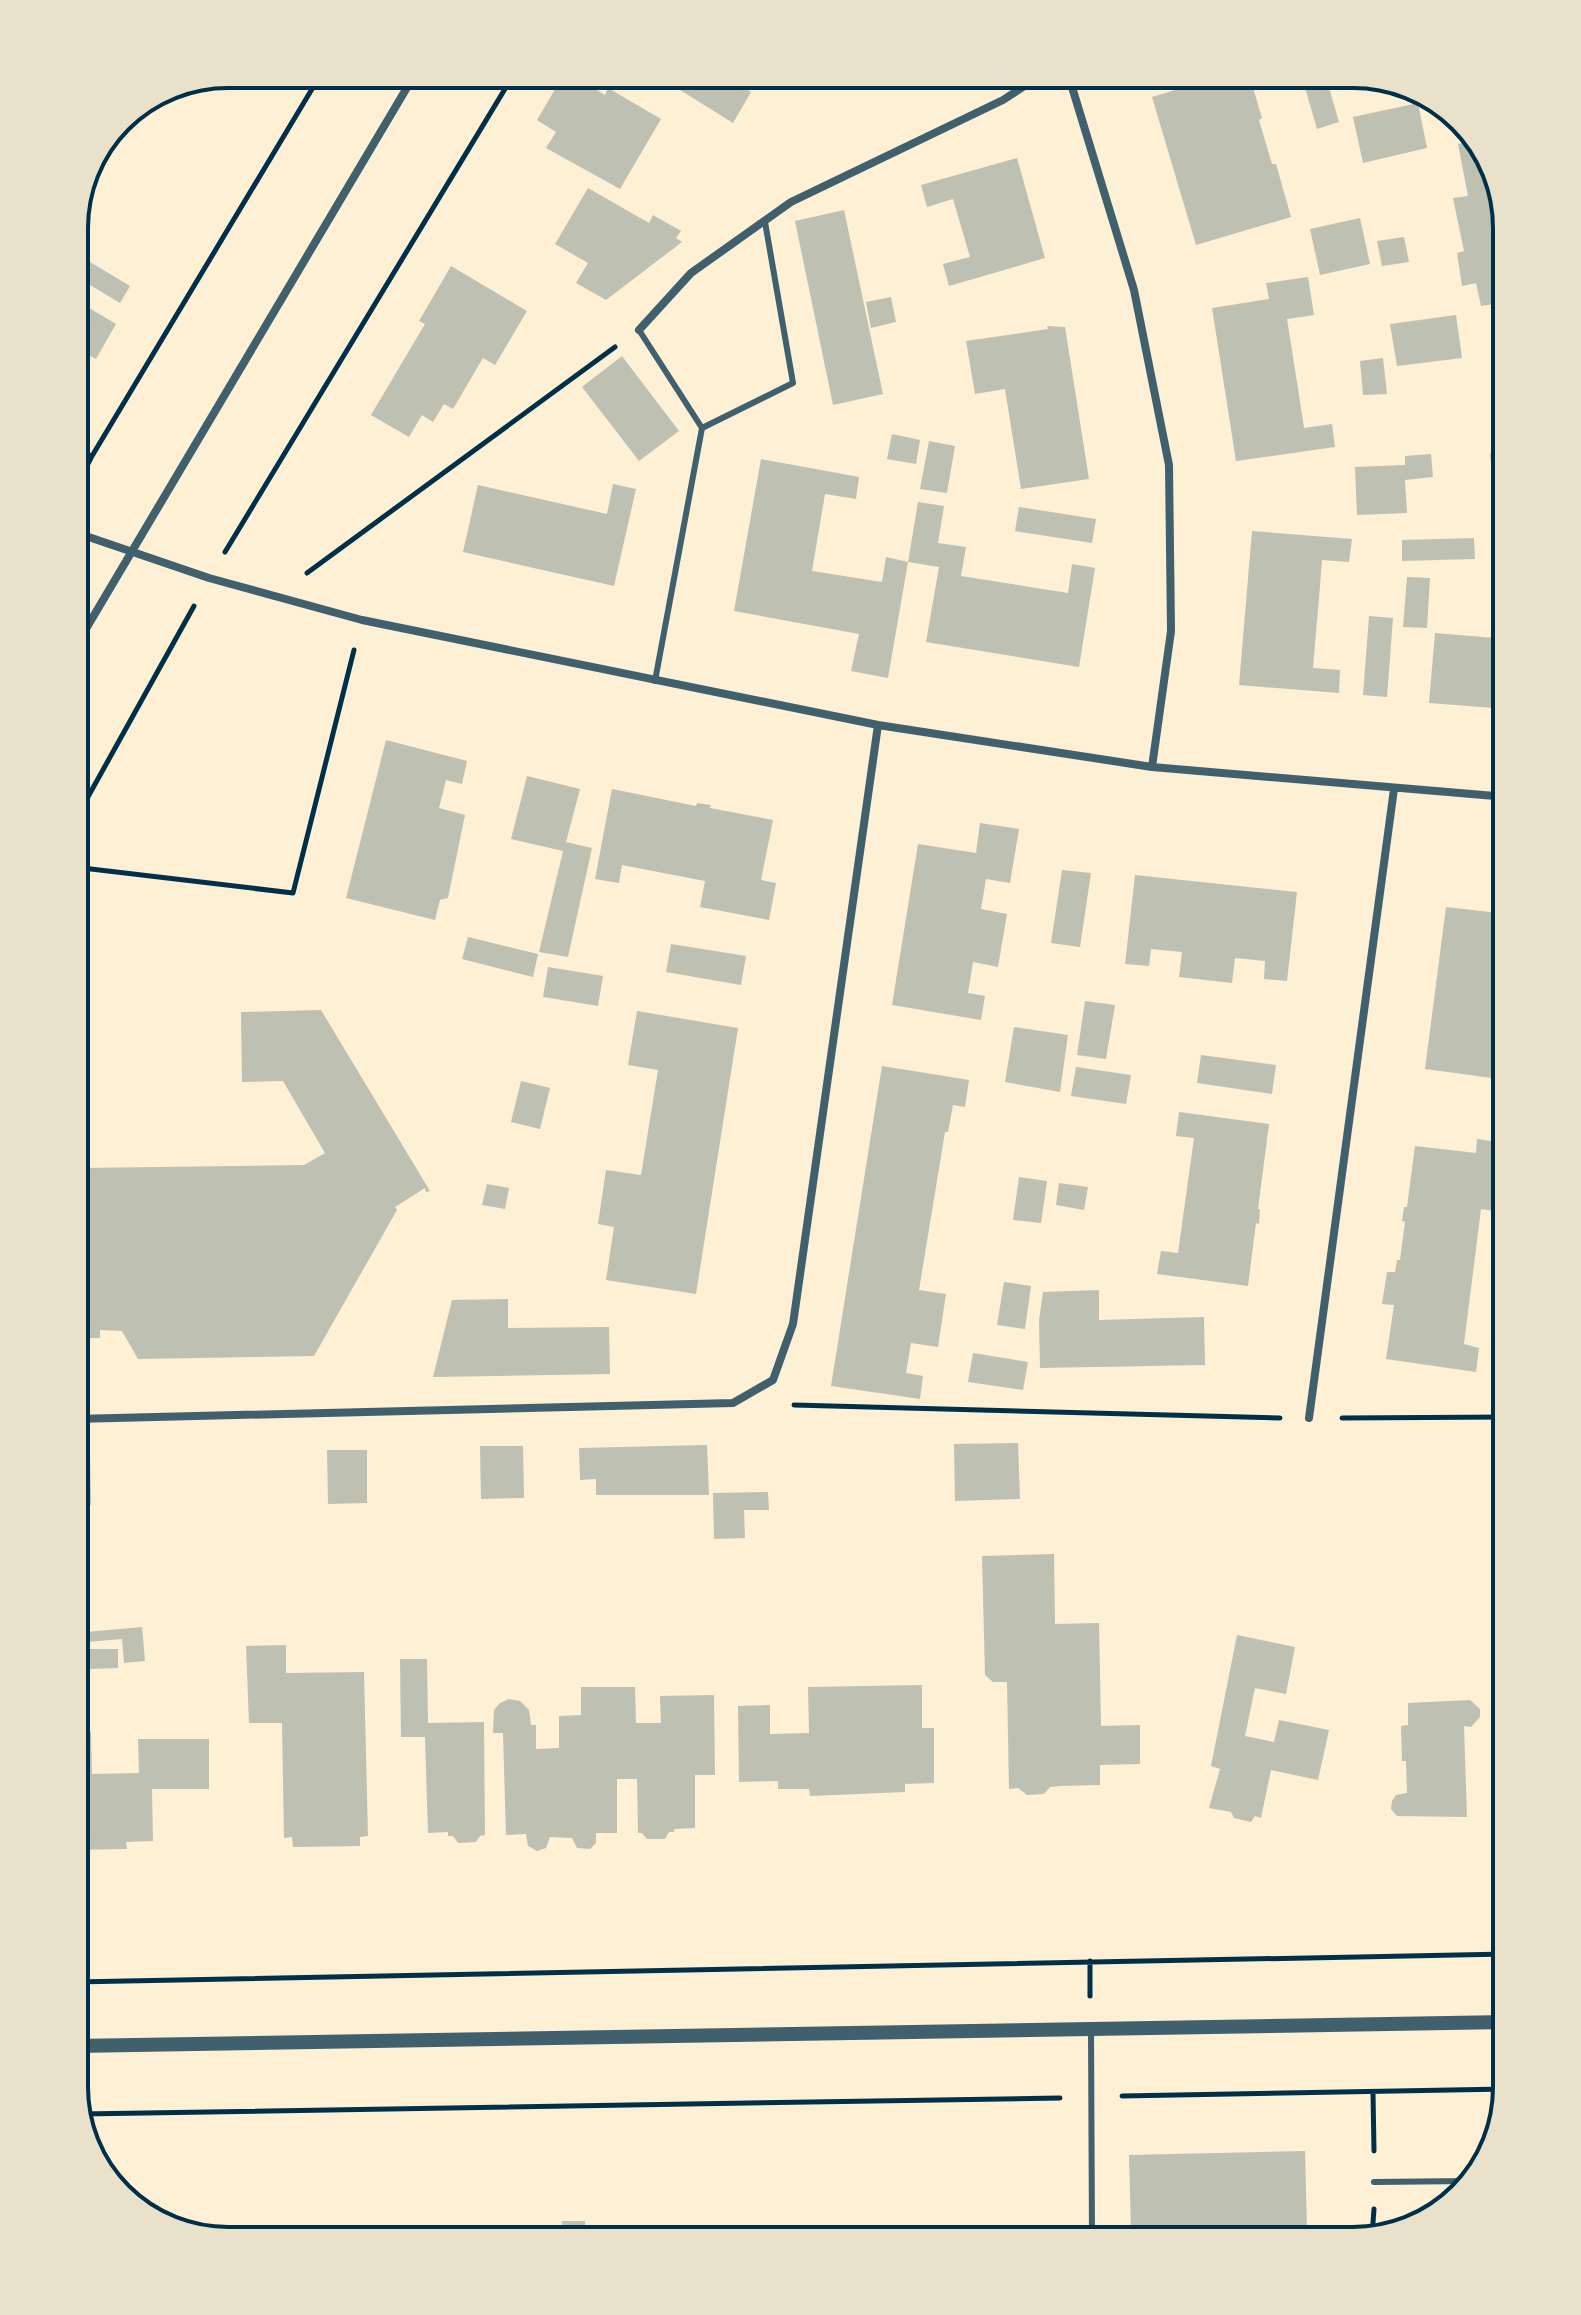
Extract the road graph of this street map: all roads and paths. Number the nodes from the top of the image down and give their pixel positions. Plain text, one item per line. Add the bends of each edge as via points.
1 (313, 88) edge
2 (407, 88) edge
3 (506, 88) edge
4 (1021, 88) edge
5 (1072, 88) edge
6 (765, 222) junction
7 (639, 330) junction
8 (702, 428) junction
9 (88, 454) edge
10 (92, 456) junction
11 (88, 464) edge
12 (88, 537) edge
13 (134, 552) junction
14 (209, 578) junction
15 (276, 595) junction
16 (362, 620) junction
17 (88, 626) edge
18 (655, 681) junction
19 (878, 725) junction
20 (1152, 767) junction
21 (1394, 789) junction
22 (1493, 796) edge
23 (88, 797) edge
24 (88, 869) edge
25 (733, 1403) junction
26 (1493, 1417) edge
27 (1309, 1418) junction
28 (88, 1419) edge
29 (1493, 1954) edge
30 (88, 1982) edge
31 (1493, 2022) edge
32 (1091, 2029) junction
33 (88, 2046) edge
34 (1493, 2089) edge
35 (1092, 2097) junction
36 (91, 2114) edge
37 (1456, 2181) edge
38 (1374, 2182) dead end
39 (1092, 2227) edge

1 - 10 path
2 - 13 street
3 - 14 path
4 - 6 street via 791,202
5 - 20 street via 1134,290 1169,465 1171,631
6 - 7 street via 691,273
6 - 8 lane via 793,383
7 - 8 lane
7 - 15 path
8 - 18 lane
9 - 10 path
10 - 11 path
12 - 13 street
13 - 14 street
13 - 17 street
14 - 15 street
14 - 23 path
15 - 16 street
16 - 18 street
16 - 24 path via 293,893
18 - 19 street
19 - 20 street
19 - 25 street via 793,1324 773,1380
20 - 21 street
21 - 22 street
21 - 27 street
25 - 27 path
25 - 28 street
26 - 27 path
29 - 30 path
31 - 32 street
32 - 33 street
32 - 35 lane
34 - 35 path
35 - 36 path
35 - 39 lane
37 - 38 lane

